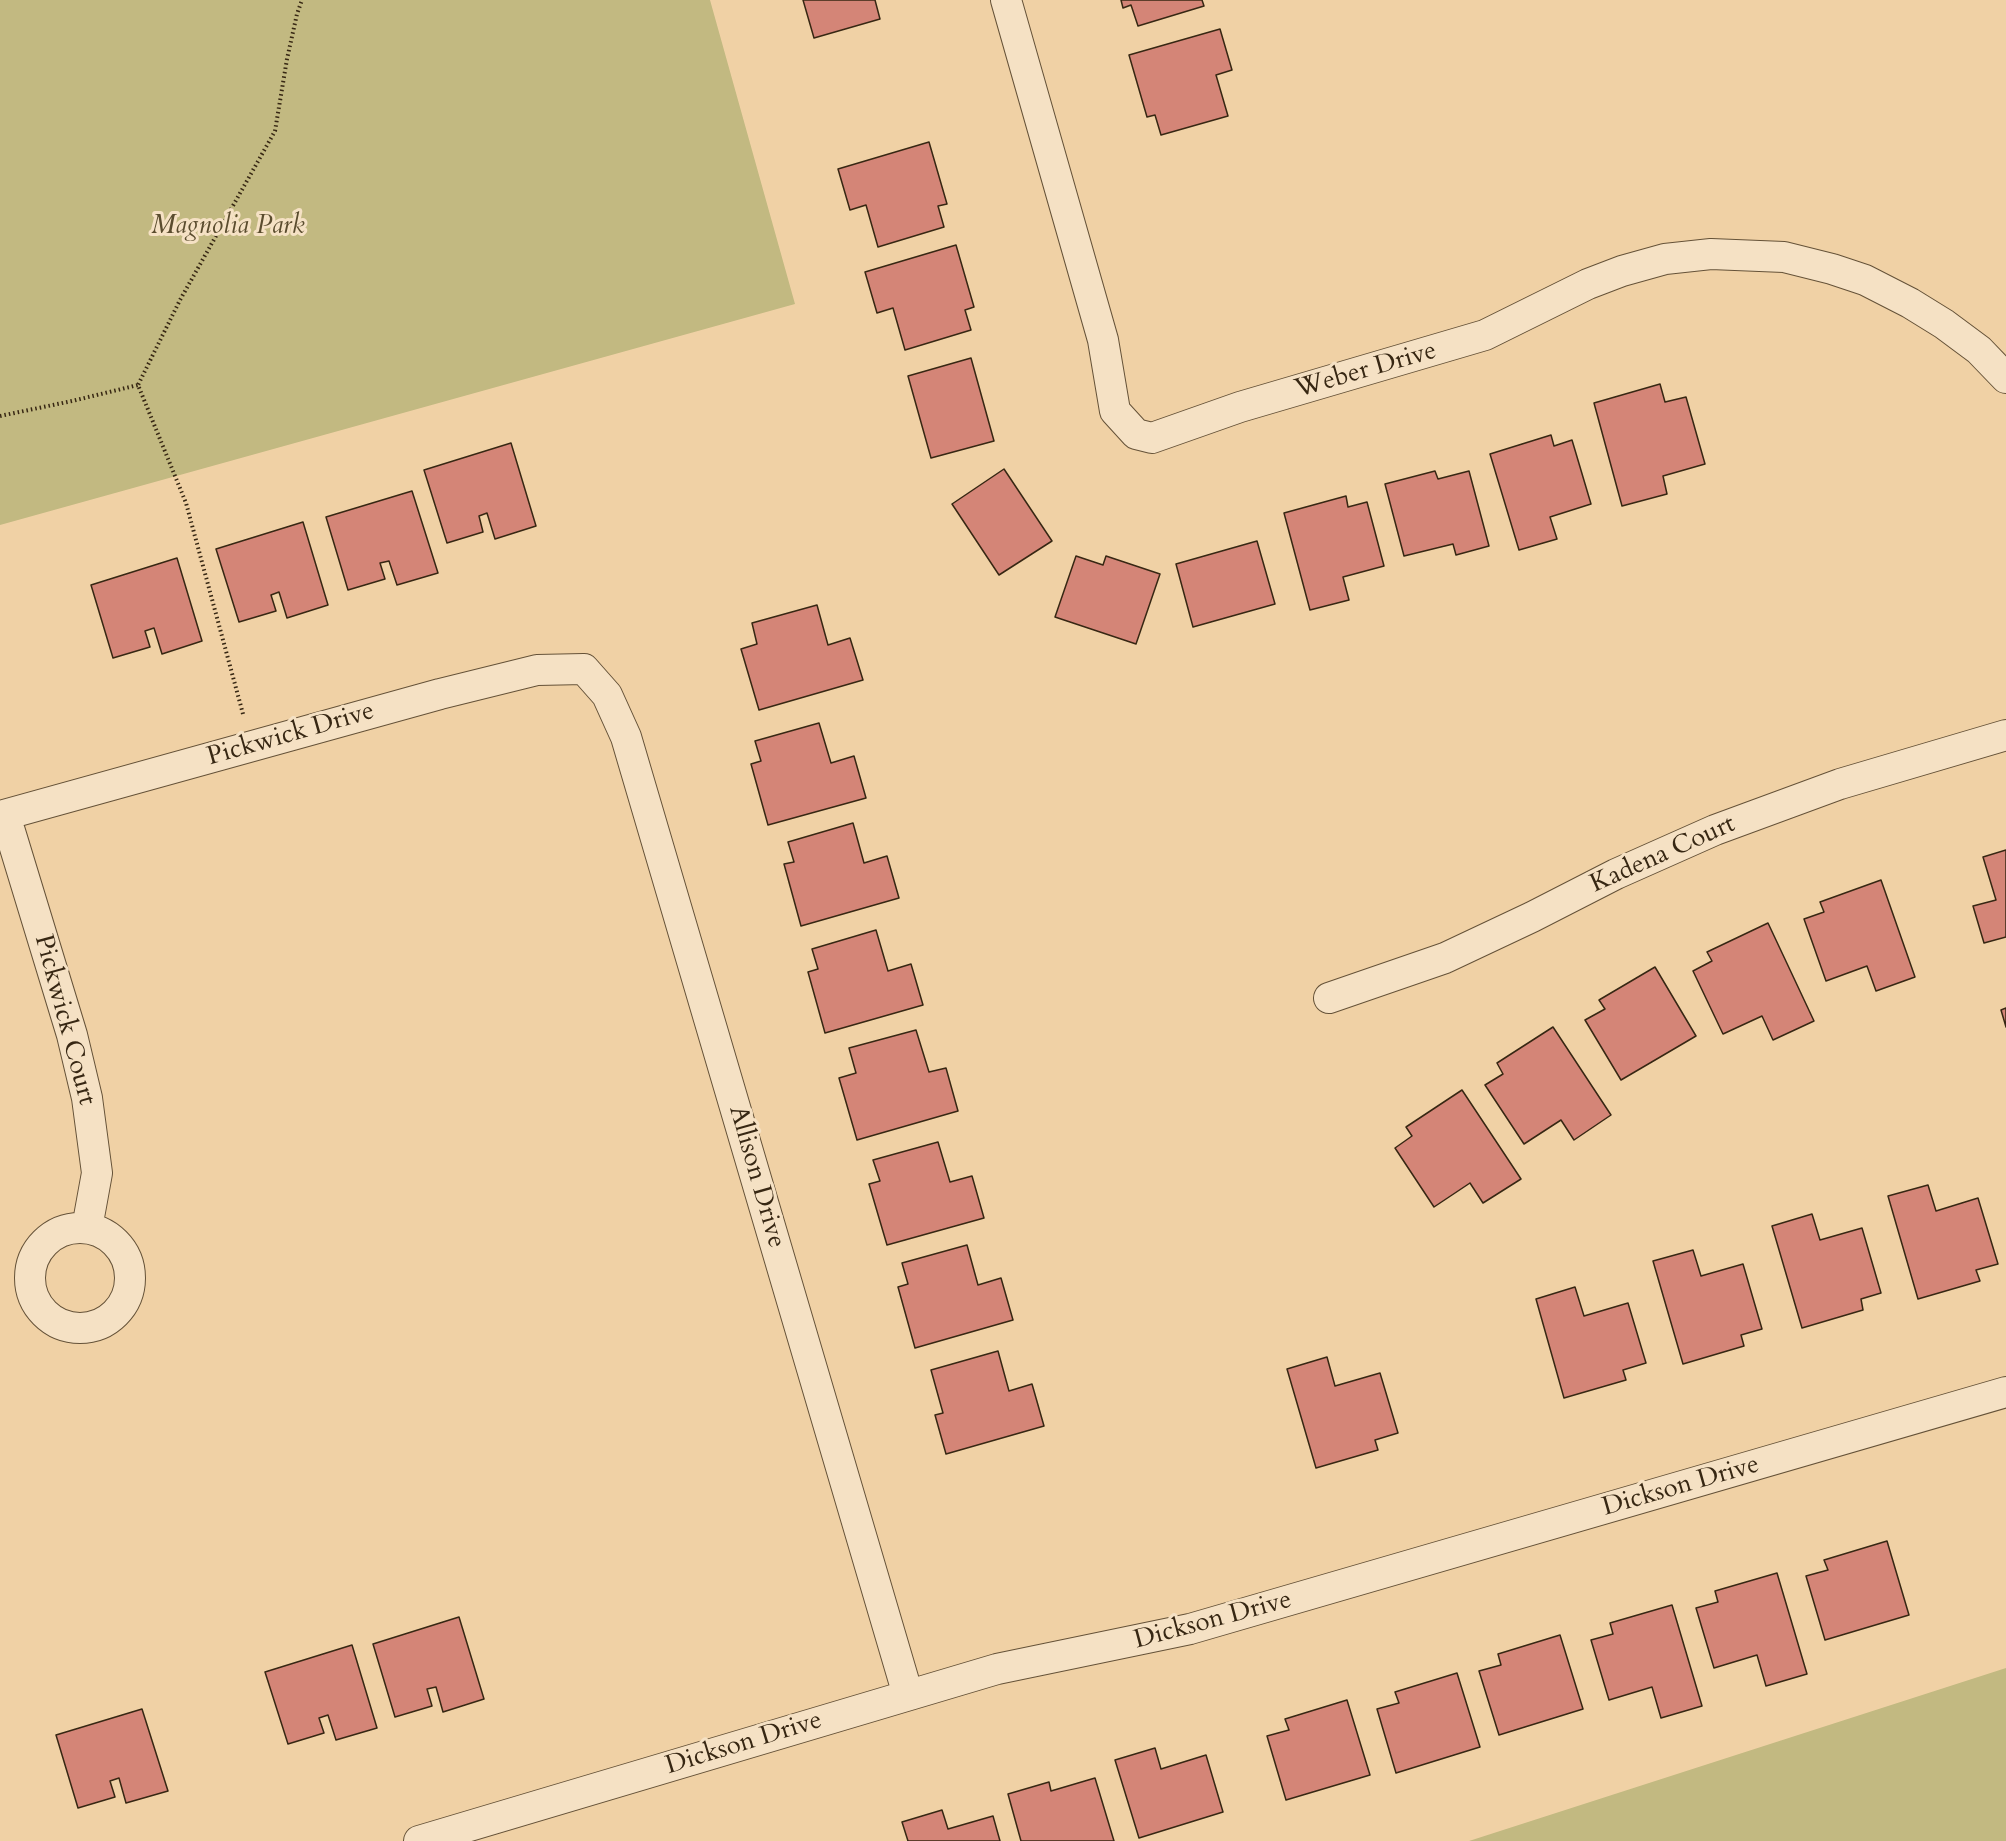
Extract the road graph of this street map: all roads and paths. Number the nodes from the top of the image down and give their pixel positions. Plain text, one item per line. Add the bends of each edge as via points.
1 (302, 0) edge
2 (1006, 0) edge
3 (2006, 378) edge
4 (138, 385) junction
5 (0, 416) edge
6 (584, 669) joint
7 (2006, 735) edge
8 (252, 746) junction
9 (3, 815) edge
10 (1329, 998) dead end
11 (87, 1228) dead end
12 (2006, 1392) edge
13 (908, 1695) junction
14 (419, 1841) edge

1 - 4 path via 275,131 180,300
2 - 3 street, Weber Drive via 1103,340 1115,411 1136,434 1152,438 1240,407 1463,343 1622,271 1665,259 1712,254 1784,257 1865,280 1944,324 1979,350
4 - 5 path
4 - 8 path via 186,503
6 - 8 street, Pickwick Drive via 537,670
6 - 13 street, Allison Drive via 607,695 626,737
7 - 10 street, Kadena Court via 1840,784 1715,830 1445,958
8 - 9 street, Pickwick Drive
9 - 11 street, Pickwick Court via 72,1035 87,1098 97,1173
12 - 13 street, Dickson Drive via 1190,1629 997,1669
13 - 14 street, Dickson Drive

